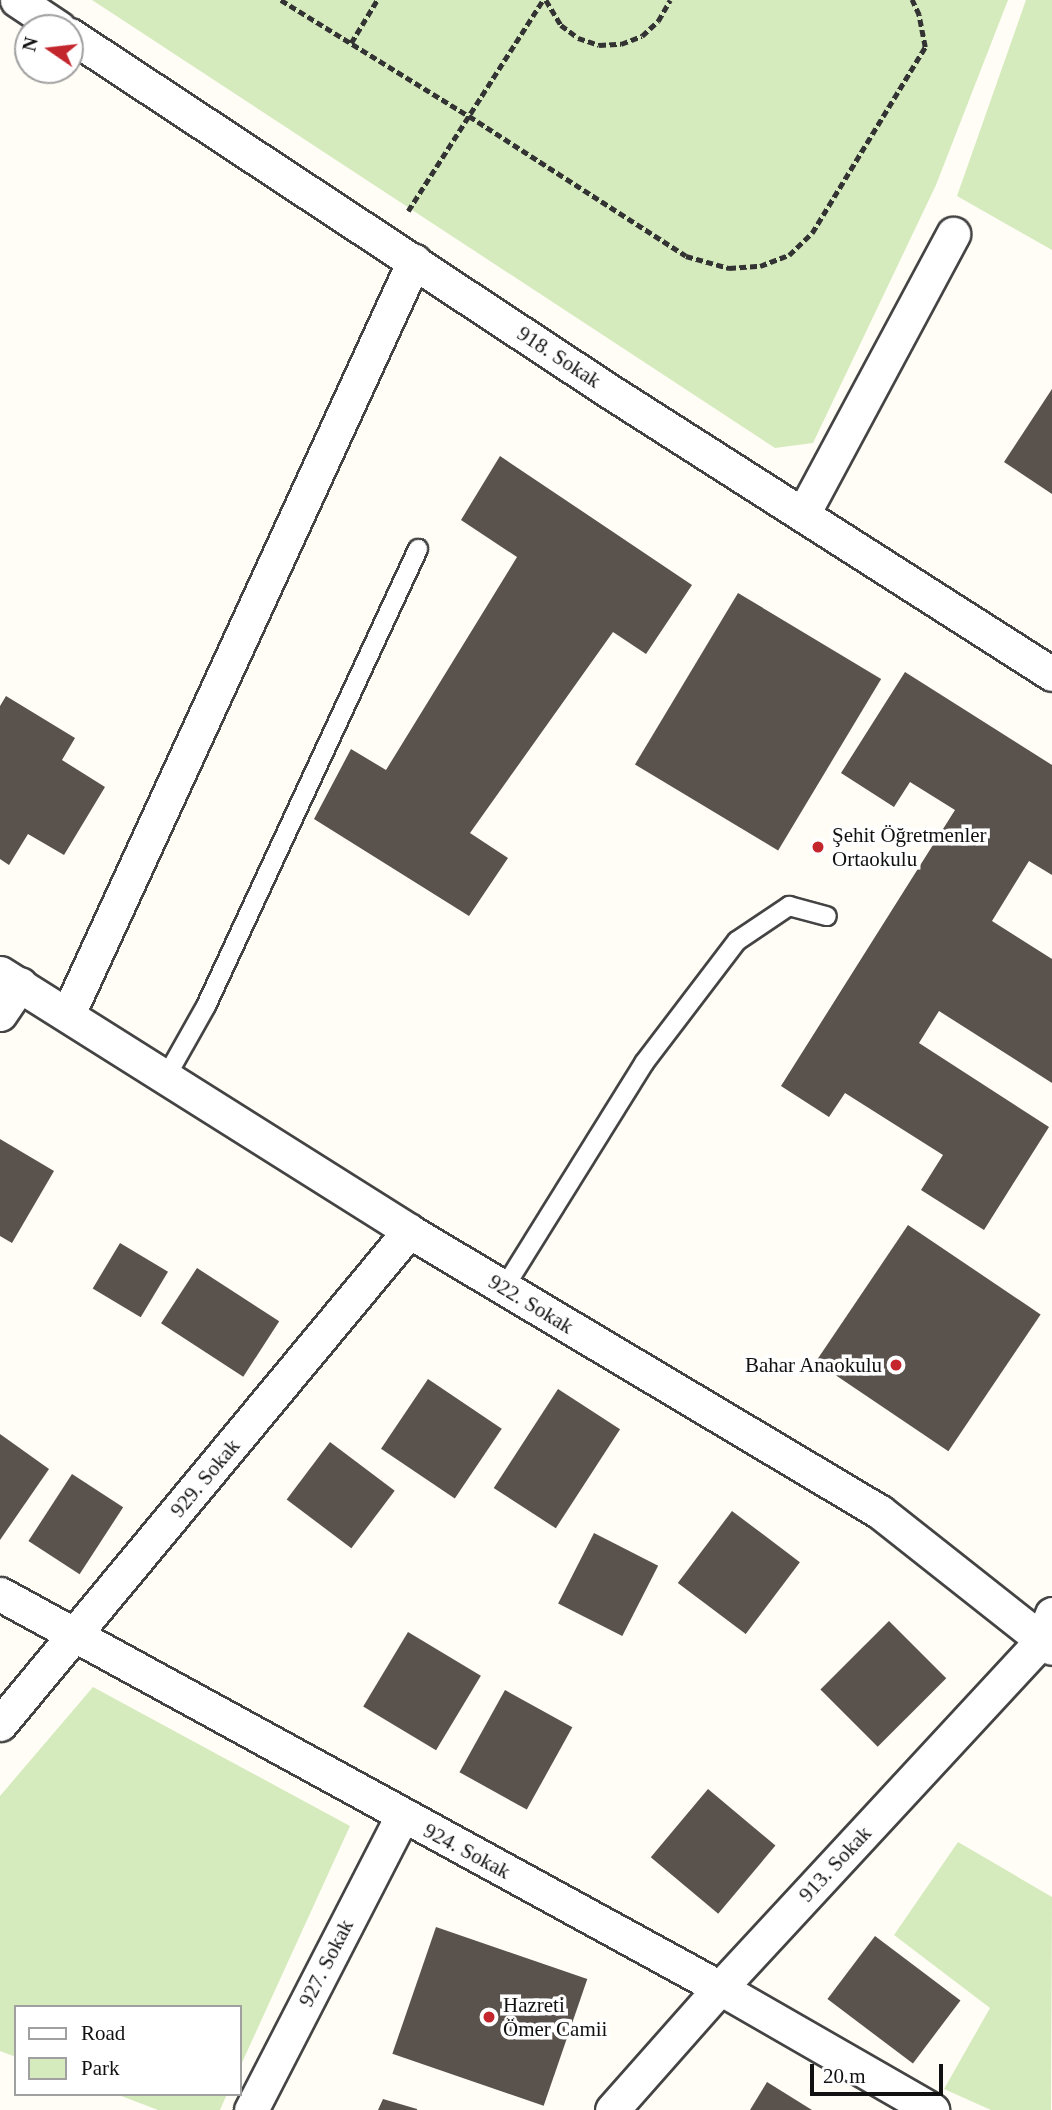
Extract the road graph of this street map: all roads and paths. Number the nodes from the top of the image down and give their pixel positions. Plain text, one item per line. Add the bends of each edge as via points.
1 (17, 0) edge
2 (281, 0) edge
3 (377, 0) edge
4 (545, 0) edge
5 (670, 0) edge
6 (912, 0) edge
7 (38, 14) edge
8 (351, 43) junction
9 (84, 44) edge
10 (469, 116) junction
11 (953, 234) dead end
12 (400, 253) junction
13 (803, 514) junction
14 (418, 549) dead end
15 (1052, 674) edge
16 (827, 916) dead end
17 (10, 978) edge
18 (0, 1014) edge
19 (68, 1014) junction
20 (166, 1077) junction
21 (409, 1231) junction
22 (504, 1288) junction
23 (0, 1594) edge
24 (1048, 1635) edge
25 (74, 1637) junction
26 (0, 1724) edge
27 (402, 1816) junction
28 (720, 1987) junction
29 (250, 2110) edge
30 (612, 2110) edge
31 (932, 2110) edge

1 - 7 street
2 - 8 path
3 - 8 path
4 - 5 path via 561,25 578,38 599,45 621,44 642,36
4 - 10 path
6 - 10 path via 925,47 812,233 789,254 760,266 729,268 686,256
8 - 10 path
9 - 12 street, 918. Sokak
10 - 12 path
11 - 13 street
12 - 13 street, 918. Sokak
12 - 19 street
13 - 15 street, 918. Sokak
14 - 20 lane via 206,1006
16 - 22 lane via 789,906 737,940 644,1063
17 - 18 street
17 - 19 street, 922. Sokak
19 - 20 street, 922. Sokak
20 - 21 street, 922. Sokak
21 - 22 street, 922. Sokak
21 - 25 street, 929. Sokak
22 - 24 street, 922. Sokak via 880,1512
23 - 25 street, 924. Sokak
24 - 28 street, 913. Sokak
25 - 26 street, 929. Sokak
25 - 27 street, 924. Sokak
27 - 28 street, 924. Sokak
27 - 29 street, 927. Sokak
28 - 30 street, 913. Sokak
28 - 31 street, 924. Sokak

